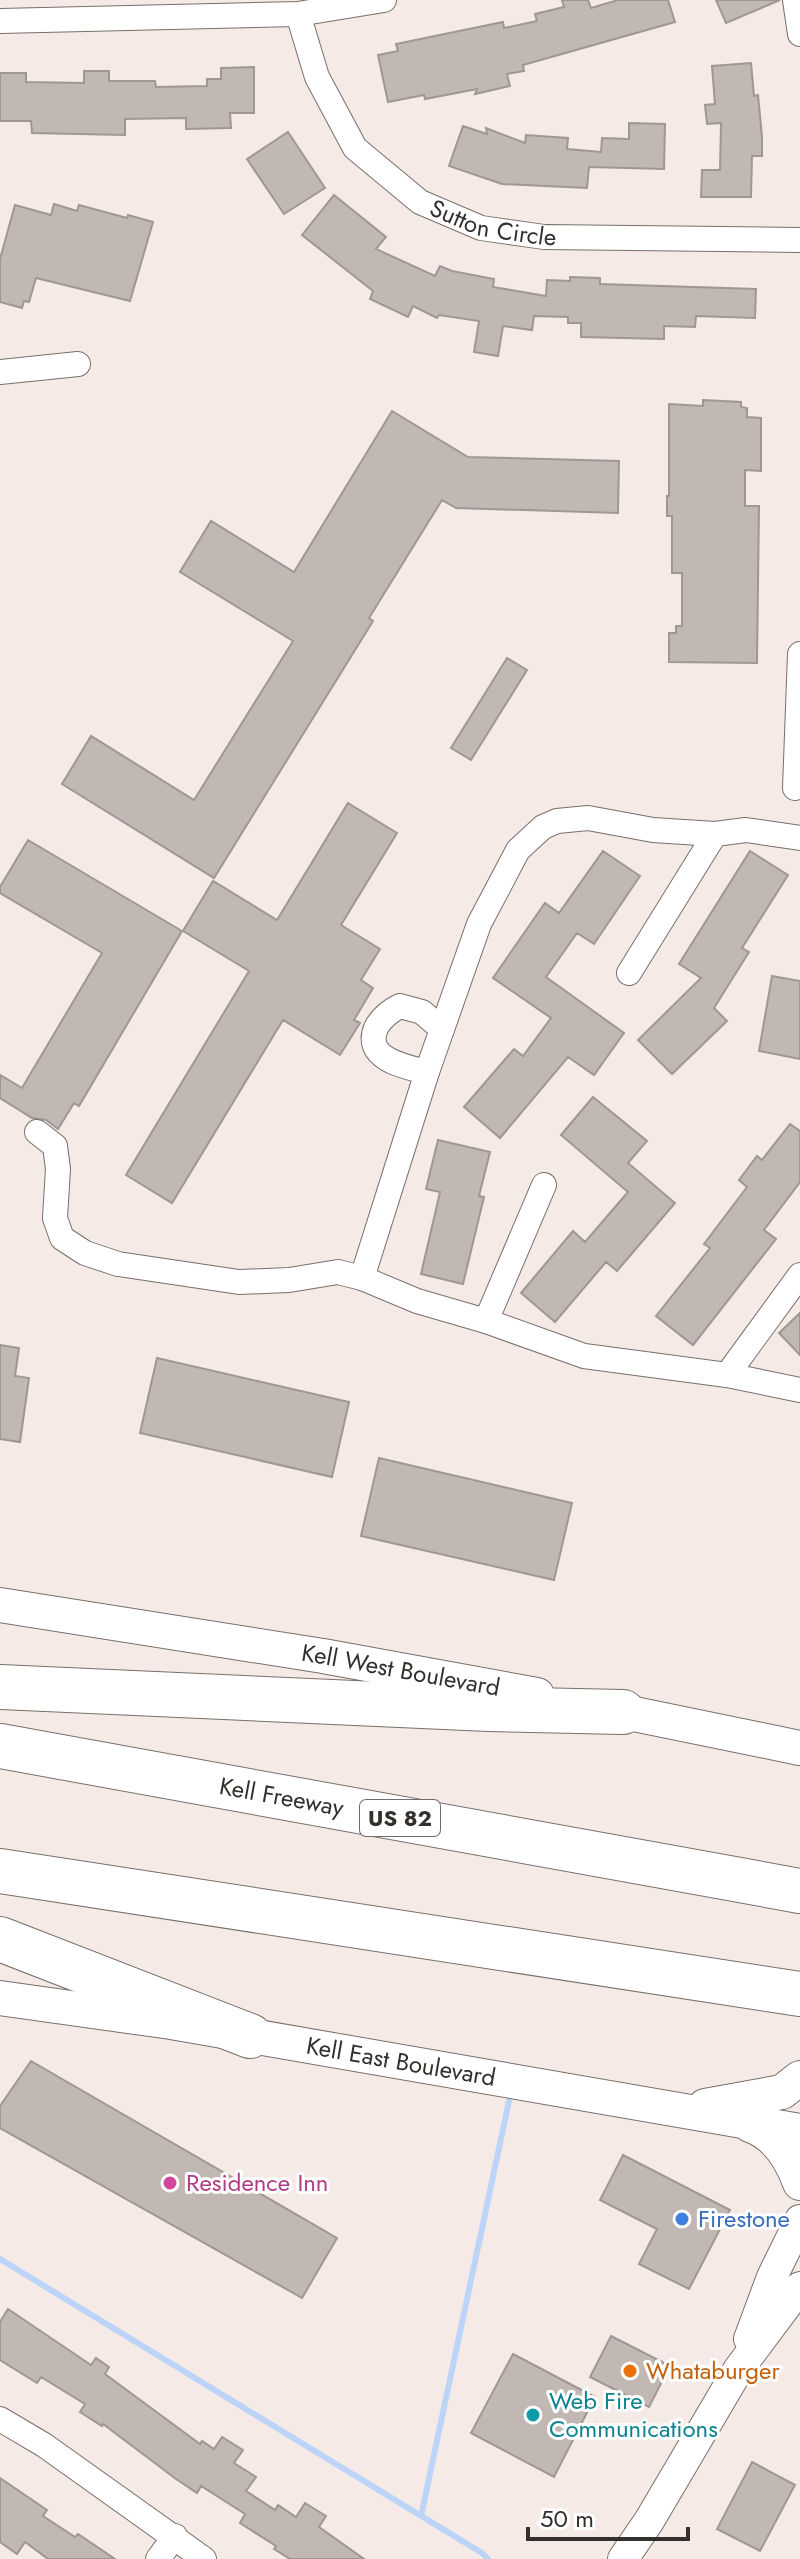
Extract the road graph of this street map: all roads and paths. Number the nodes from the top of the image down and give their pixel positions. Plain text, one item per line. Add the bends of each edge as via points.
1 (384, 0) edge
2 (795, 0) edge
3 (298, 14) junction
4 (0, 21) edge
5 (800, 34) edge
6 (800, 240) edge
7 (78, 364) dead end
8 (0, 372) edge
9 (800, 654) edge
10 (795, 788) dead end
11 (715, 834) junction
12 (800, 838) edge
13 (629, 973) dead end
14 (442, 1029) junction
15 (427, 1072) junction
16 (37, 1132) dead end
17 (544, 1185) dead end
18 (800, 1275) edge
19 (362, 1278) junction
20 (486, 1321) junction
21 (727, 1375) junction
22 (800, 1390) edge
23 (0, 1605) edge
24 (0, 1687) edge
25 (623, 1712) junction
26 (0, 1746) edge
27 (800, 1748) edge
28 (0, 1871) edge
29 (800, 1891) edge
30 (0, 1939) edge
31 (800, 1994) edge
32 (0, 1998) edge
33 (250, 2036) junction
34 (800, 2078) edge
35 (681, 2110) junction
36 (734, 2119) junction
37 (800, 2131) edge
38 (800, 2183) edge
39 (800, 2220) edge
40 (799, 2290) edge
41 (738, 2370) junction
42 (0, 2419) edge
43 (175, 2536) junction
44 (158, 2559) edge
45 (204, 2559) edge
46 (623, 2559) edge

1 - 3 street
2 - 5 street
3 - 4 street
3 - 6 street, Sutton Circle via 317,77 355,148 420,202 481,228 544,237
7 - 8 street
9 - 10 street
11 - 12 street via 746,830
11 - 13 street
11 - 14 street via 588,818 543,827 518,850 491,900
14 - 15 street
14 - 15 street via 430,1017 400,1006 375,1032 379,1053
15 - 19 street
16 - 19 street via 55,1146 55,1218 62,1238 85,1253 118,1264 239,1282 338,1272
17 - 20 street
18 - 21 street
19 - 20 street
20 - 21 street via 584,1356
21 - 22 street
23 - 25 main road, Kell West Boulevard via 308,1653
24 - 25 highway
25 - 27 main road, Kell West Boulevard
26 - 29 highway, Kell Freeway / US 82
28 - 31 highway
30 - 33 highway
32 - 33 main road, Kell East Boulevard
33 - 35 main road, Kell East Boulevard
34 - 35 main road via 782,2092
35 - 36 main road, Kell East Boulevard
36 - 37 main road, Kell East Boulevard
36 - 38 main road via 779,2144
39 - 41 street via 772,2277
40 - 41 street
41 - 46 street
42 - 43 street
43 - 44 street
43 - 45 street

